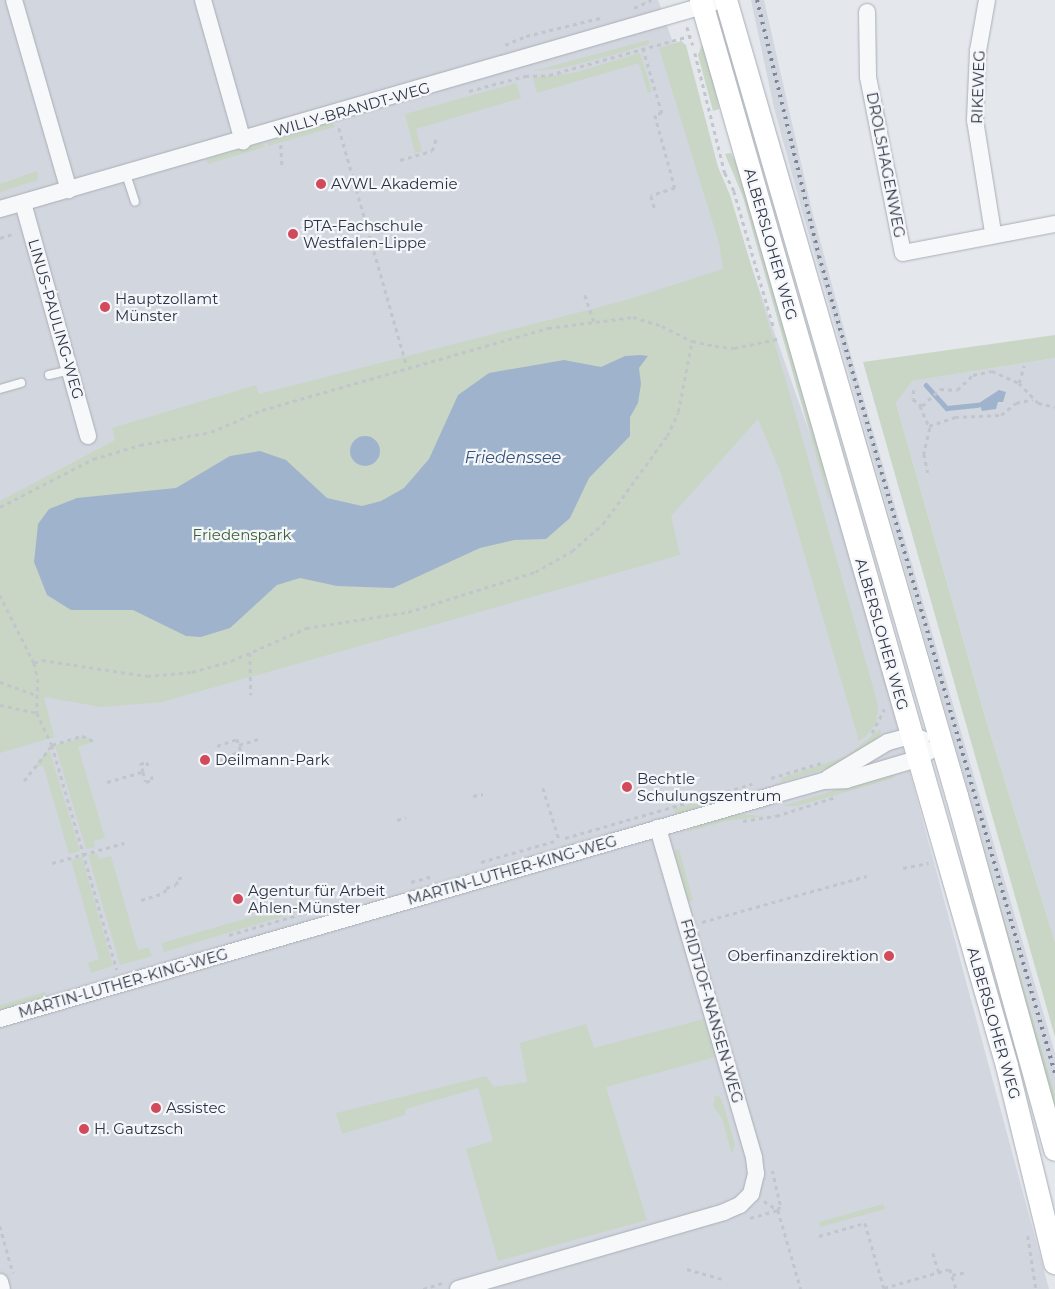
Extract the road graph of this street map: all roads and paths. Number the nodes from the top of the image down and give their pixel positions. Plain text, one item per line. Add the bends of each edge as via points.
1 (14, 0) edge
2 (203, 0) edge
3 (726, 0) edge
4 (987, 0) edge
5 (708, 2) edge
6 (867, 12) dead end
7 (690, 36) dead end
8 (643, 48) junction
9 (694, 49) dead end
10 (512, 79) dead end
11 (335, 113) junction
12 (436, 139) dead end
13 (243, 141) junction
14 (281, 145) dead end
15 (400, 160) dead end
16 (282, 166) dead end
17 (126, 174) junction
18 (69, 190) junction
19 (23, 202) junction
20 (135, 202) dead end
21 (0, 209) edge
22 (655, 210) dead end
23 (1055, 224) edge
24 (16, 228) dead end
25 (993, 233) junction
26 (0, 238) edge
27 (585, 295) dead end
28 (594, 321) junction
29 (692, 341) junction
30 (1024, 366) dead end
31 (406, 367) junction
32 (70, 370) junction
33 (49, 376) dead end
34 (21, 383) dead end
35 (1019, 383) junction
36 (0, 389) edge
37 (914, 390) dead end
38 (1034, 399) junction
39 (920, 406) junction
40 (1055, 407) edge
41 (929, 426) junction
42 (88, 436) dead end
43 (928, 473) dead end
44 (0, 507) edge
45 (0, 595) edge
46 (250, 653) junction
47 (34, 663) junction
48 (0, 682) edge
49 (35, 695) junction
50 (251, 696) dead end
51 (885, 702) dead end
52 (0, 705) edge
53 (37, 713) junction
54 (869, 736) dead end
55 (911, 736) junction
56 (260, 739) dead end
57 (96, 742) dead end
58 (941, 744) junction
59 (52, 745) junction
60 (238, 745) junction
61 (217, 746) dead end
62 (220, 759) dead end
63 (917, 759) junction
64 (827, 761) dead end
65 (148, 766) dead end
66 (143, 772) junction
67 (151, 776) dead end
68 (767, 779) dead end
69 (24, 781) dead end
70 (823, 781) junction
71 (107, 782) dead end
72 (543, 788) dead end
73 (483, 794) dead end
74 (473, 796) dead end
75 (776, 816) dead end
76 (406, 817) dead end
77 (397, 820) dead end
78 (740, 822) dead end
79 (658, 828) junction
80 (559, 840) dead end
81 (124, 843) dead end
82 (83, 855) junction
83 (933, 862) dead end
84 (52, 863) dead end
85 (903, 868) dead end
86 (184, 876) dead end
87 (867, 876) dead end
88 (141, 900) dead end
89 (700, 914) dead end
90 (702, 922) junction
91 (705, 932) dead end
92 (122, 984) junction
93 (0, 1018) edge
94 (1055, 1150) edge
95 (772, 1170) dead end
96 (752, 1194) junction
97 (778, 1210) junction
98 (744, 1220) dead end
99 (0, 1226) edge
100 (819, 1236) dead end
101 (933, 1253) dead end
102 (1055, 1263) edge
103 (688, 1270) dead end
104 (939, 1272) junction
105 (966, 1272) dead end
106 (952, 1275) junction
107 (722, 1279) dead end
108 (6, 1284) edge
109 (454, 1285) edge
110 (885, 1288) edge
111 (423, 1289) edge
112 (801, 1289) edge
113 (956, 1289) edge

1 - 18 street
2 - 13 street
3 - 58 main road, ALBERSLOHER WEG
4 - 25 street, RIKEWEG via 978,51 975,120
5 - 11 street, WILLY-BRANDT-WEG
5 - 55 main road, ALBERSLOHER WEG
6 - 25 street, DROLSHAGENWEG via 868,76 903,252
7 - 8 path
8 - 10 path via 549,75
8 - 22 path via 662,113 655,115 676,188 651,196
9 - 29 path via 725,173 734,191 777,339 734,348
11 - 13 street, WILLY-BRANDT-WEG
11 - 31 path
12 - 15 path via 432,151
13 - 17 street, WILLY-BRANDT-WEG
14 - 16 path
17 - 18 street, WILLY-BRANDT-WEG
17 - 20 lane
18 - 19 street, WILLY-BRANDT-WEG
19 - 21 street, WILLY-BRANDT-WEG
19 - 32 street, LINUS-PAULING-WEG
23 - 25 street, DROLSHAGENWEG
24 - 26 path via 17,233
27 - 28 path
28 - 29 path via 633,317 662,326
28 - 31 path via 548,328
29 - 46 path via 678,412 667,436 603,524 572,551 535,572 444,603 306,628
30 - 35 path
31 - 44 path via 262,410 211,432 140,445 93,459
32 - 33 lane
32 - 42 street, LINUS-PAULING-WEG
34 - 36 lane
35 - 38 path
35 - 39 path via 995,371 985,371 968,378 957,390 940,389 930,402
37 - 39 path via 913,399
38 - 40 path via 1041,405
38 - 41 path via 1016,403 1001,415 955,417
39 - 41 path
41 - 43 path via 924,454
45 - 47 path
46 - 47 path via 192,672 148,676 42,660
46 - 50 path
47 - 49 path via 38,679
48 - 49 path
49 - 53 path
51 - 54 path via 879,724
52 - 53 path
53 - 59 path
55 - 58 street
55 - 63 main road, ALBERSLOHER WEG
55 - 70 street, MARTIN-LUTHER-KING-WEG via 888,742
56 - 60 path
57 - 59 path via 82,736
58 - 63 street, MARTIN-LUTHER-KING-WEG
58 - 94 main road, ALBERSLOHER WEG
59 - 69 path
59 - 82 path
60 - 61 path via 237,739
60 - 62 path via 240,751
63 - 70 street, MARTIN-LUTHER-KING-WEG via 846,780
63 - 102 main road, ALBERSLOHER WEG via 1009,1074
64 - 68 path
65 - 66 path via 147,762 140,764
66 - 67 path via 146,782 152,780
66 - 71 path
70 - 79 street, MARTIN-LUTHER-KING-WEG
72 - 80 path
73 - 74 path
75 - 78 path
76 - 77 path
79 - 92 street, MARTIN-LUTHER-KING-WEG
79 - 96 street, FRIDTJOF-NANSEN-WEG via 754,1157 756,1174
81 - 82 path
82 - 84 path
82 - 92 path
83 - 85 path
86 - 88 path via 176,885 166,888 164,893
87 - 90 path
89 - 90 path
90 - 91 path
92 - 93 street, MARTIN-LUTHER-KING-WEG
95 - 97 path via 780,1205
96 - 97 path
96 - 109 street via 740,1205 724,1212
97 - 98 path
97 - 112 path
99 - 108 path
100 - 110 path via 864,1223
101 - 104 path
103 - 107 path
104 - 106 path via 950,1270
104 - 110 path
105 - 106 path
106 - 113 path
109 - 111 path

